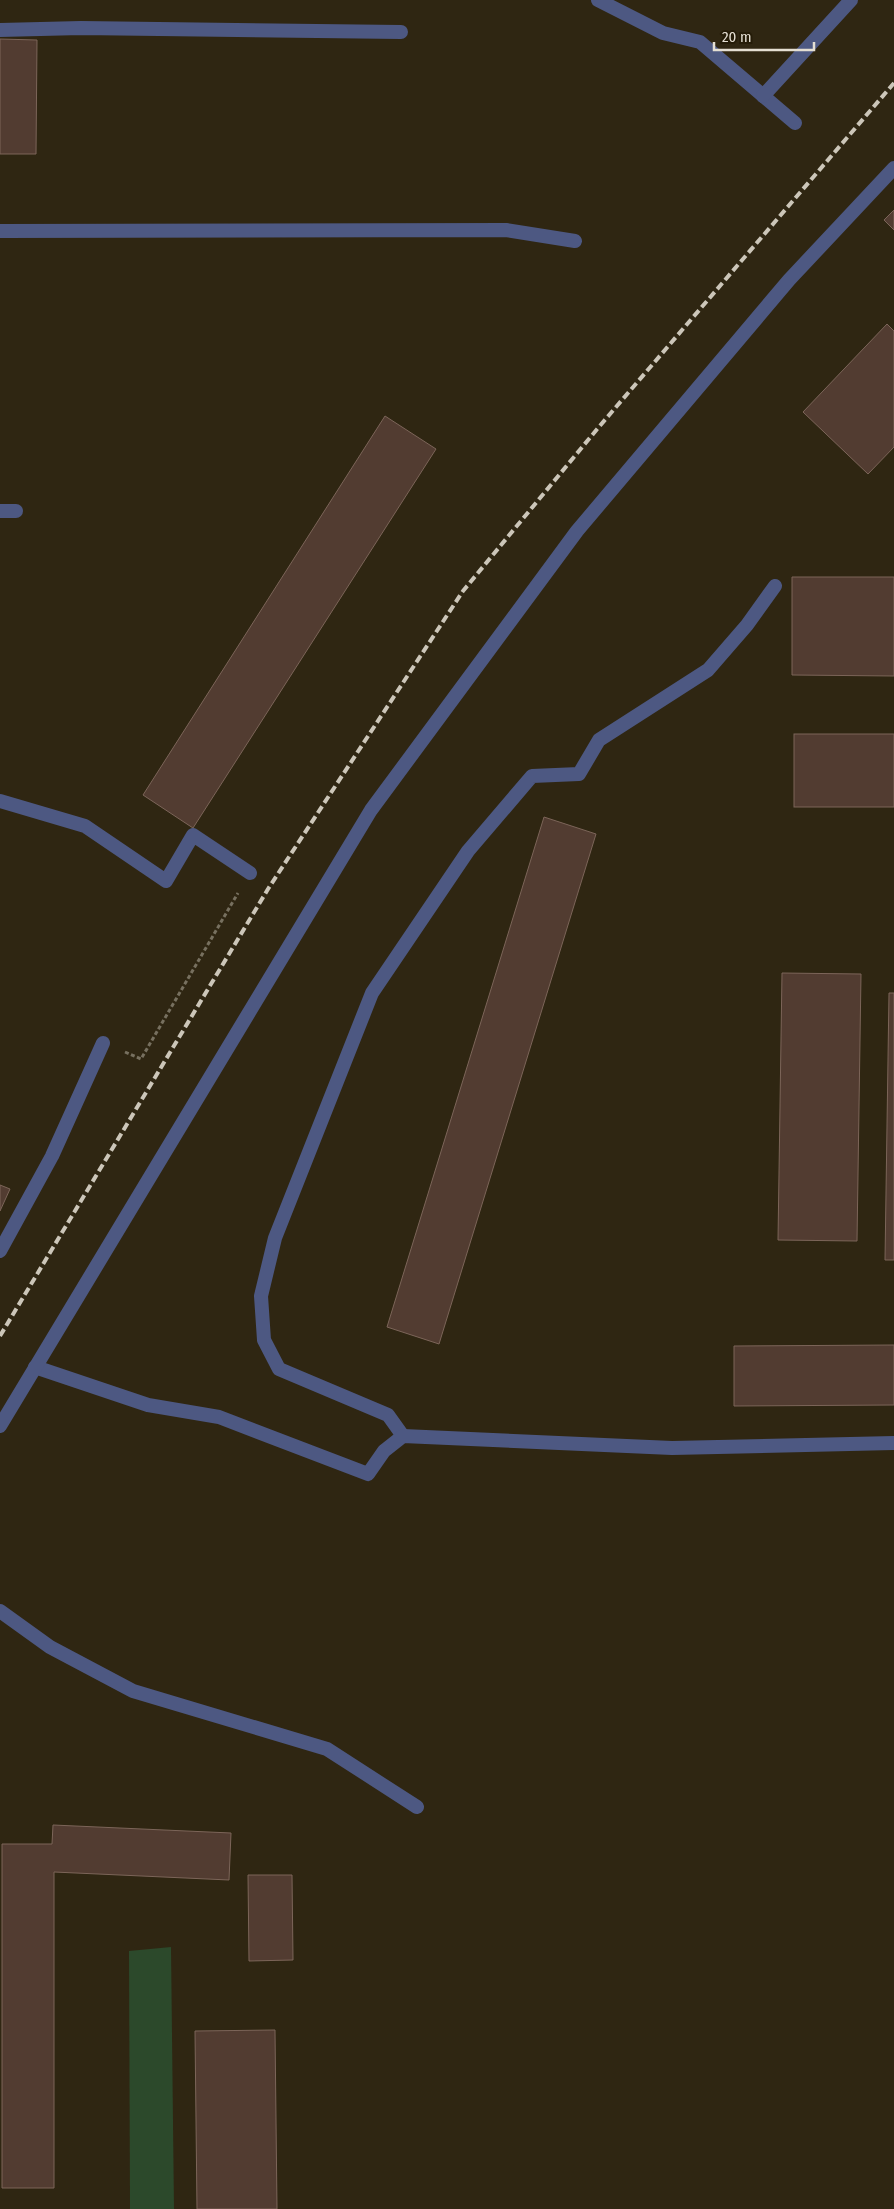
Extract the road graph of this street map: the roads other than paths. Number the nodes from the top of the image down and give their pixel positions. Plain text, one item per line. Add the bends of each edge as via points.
1 (598, 0) edge
2 (851, 0) edge
3 (0, 30) edge
4 (401, 32) dead end
5 (763, 96) junction
6 (795, 124) dead end
7 (894, 168) edge
8 (0, 231) edge
9 (575, 242) dead end
10 (0, 511) edge
11 (16, 511) dead end
12 (775, 586) dead end
13 (0, 801) edge
14 (250, 873) road end
15 (103, 1043) road end
16 (0, 1250) edge
17 (35, 1368) junction
18 (0, 1426) edge
19 (403, 1436) junction
20 (894, 1443) edge
21 (0, 1611) edge
22 (417, 1807) dead end

1 - 5 street via 663,33 700,42
2 - 5 street
3 - 4 street
5 - 6 street
7 - 17 street via 789,280 577,531 371,810
8 - 9 street via 506,230
10 - 11 street
12 - 19 street via 708,670 600,740 579,774 532,776 468,851 372,993 275,1238 261,1296 264,1340 280,1369 388,1415
13 - 14 street via 85,826 166,881 193,835
15 - 16 street via 52,1156
17 - 18 street
17 - 19 street via 148,1405 219,1417 368,1474 384,1451
19 - 20 street via 672,1448
21 - 22 street via 50,1647 133,1691 327,1749

